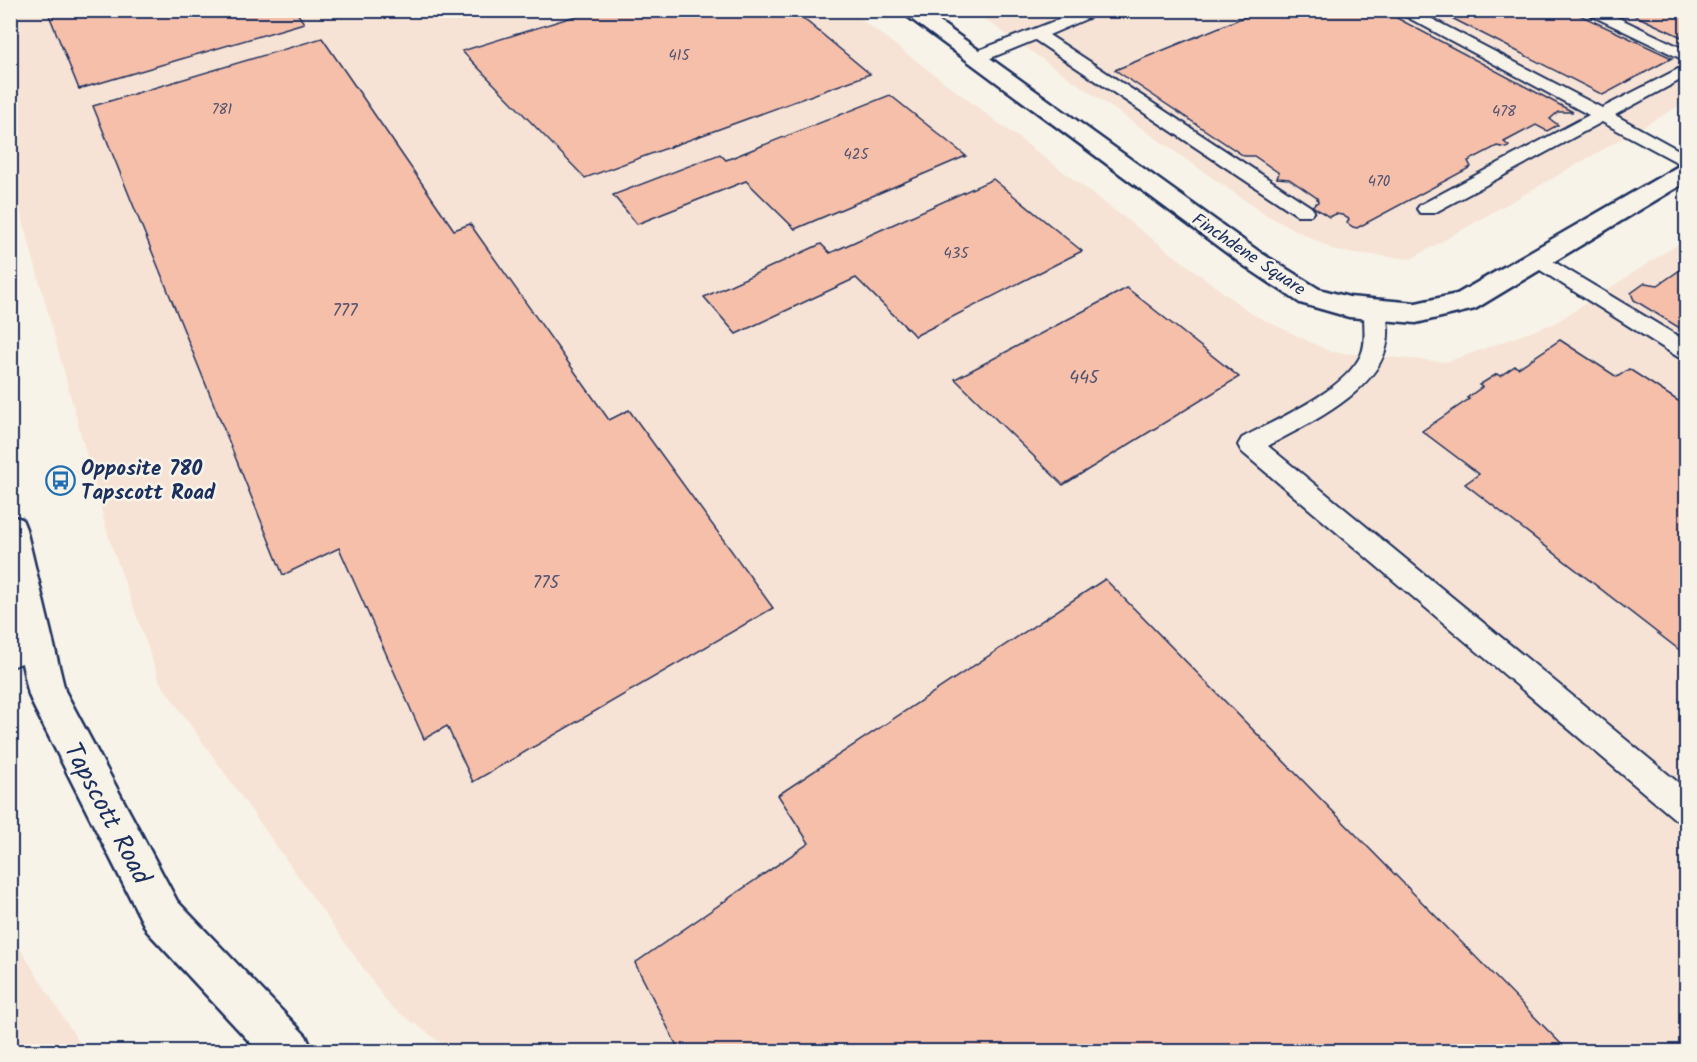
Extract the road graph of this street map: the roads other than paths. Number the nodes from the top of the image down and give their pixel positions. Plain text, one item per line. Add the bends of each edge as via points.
1 (909, 10) edge
2 (1100, 10) edge
3 (1402, 10) edge
4 (1588, 10) edge
5 (1037, 34) junction
6 (1686, 56) edge
7 (975, 58) junction
8 (1686, 70) edge
9 (1602, 114) junction
10 (1686, 161) edge
11 (1686, 172) edge
12 (1428, 208) dead end
13 (1304, 211) dead end
14 (1536, 258) junction
15 (1375, 311) junction
16 (1686, 351) edge
17 (10, 529) edge
18 (23, 650) edge
19 (1686, 808) edge
20 (290, 1052) edge

1 - 7 street, Finchdene Square
2 - 5 lane
3 - 9 lane
4 - 6 lane
5 - 7 lane
5 - 13 lane
7 - 15 street, Finchdene Square via 1252,259 1310,296
8 - 9 lane
9 - 10 lane
9 - 12 lane
11 - 14 street, Finchdene Square
14 - 15 street, Finchdene Square via 1465,302 1416,313
14 - 16 lane
15 - 19 lane via 1376,345 1368,367 1343,389 1250,445
17 - 18 street, Tapscott Road
18 - 20 street, Tapscott Road via 162,916

